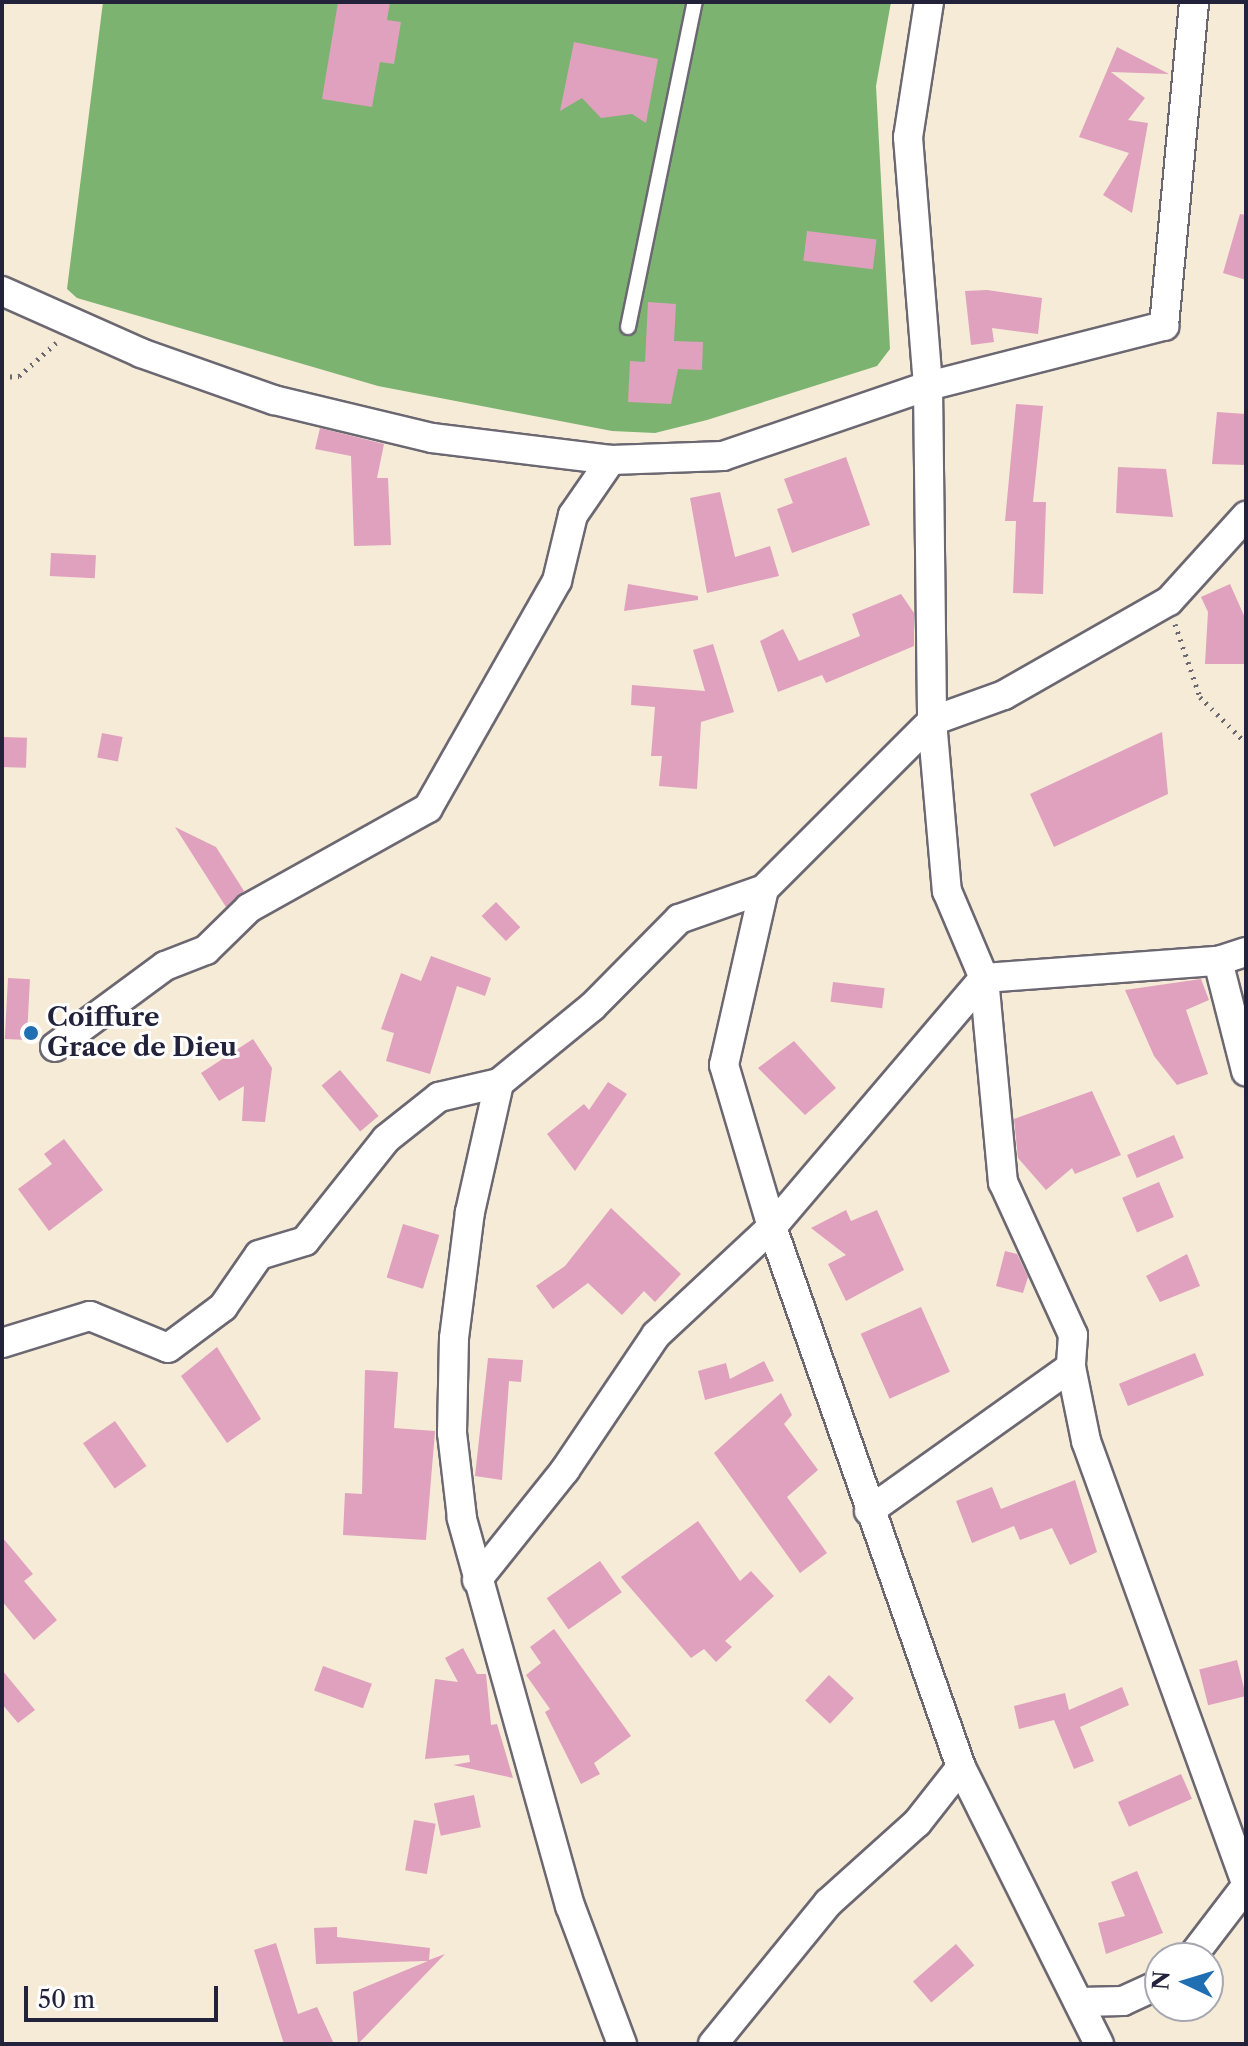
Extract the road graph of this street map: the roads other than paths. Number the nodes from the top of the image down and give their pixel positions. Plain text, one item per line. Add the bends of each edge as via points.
1 (695, 2) edge
2 (929, 2) edge
3 (1194, 2) edge
4 (2, 291) edge
5 (628, 327) dead end
6 (928, 386) junction
7 (611, 460) junction
8 (1246, 516) edge
9 (932, 721) junction
10 (764, 889) junction
11 (1246, 952) edge
12 (1218, 961) junction
13 (984, 978) junction
14 (55, 1047) dead end
15 (1246, 1071) edge
16 (499, 1083) junction
17 (772, 1227) junction
18 (2, 1343) edge
19 (1071, 1367) junction
20 (869, 1511) junction
21 (477, 1580) junction
22 (961, 1767) junction
23 (1246, 1884) edge
24 (1203, 1942) edge
25 (1144, 1991) edge
26 (1080, 2002) junction
27 (622, 2044) edge
28 (713, 2044) edge
29 (1099, 2044) edge

1 - 5 lane via 670,151
2 - 6 street via 908,137
3 - 6 street via 1164,326
4 - 7 street via 274,400 432,438
6 - 7 street via 723,456
6 - 9 street
7 - 14 street via 573,515 557,581 428,808 249,908 206,950 165,966
8 - 9 street via 1169,601 1004,695
9 - 10 street
9 - 13 street via 947,891
10 - 16 street via 679,919 592,1007
10 - 17 street via 724,1065
11 - 12 street
12 - 13 street
12 - 15 street
13 - 17 street
13 - 19 street via 1003,1182 1073,1335
16 - 18 street via 439,1097 386,1139 305,1241 259,1255 223,1307 168,1348 90,1316
16 - 21 street via 470,1212 454,1338 452,1433
17 - 20 street
17 - 21 street via 656,1335 565,1470
19 - 20 street
19 - 23 street via 1096,1470
20 - 22 street
21 - 27 street via 570,1906
22 - 26 street
22 - 28 street via 917,1823 828,1903
23 - 24 street
25 - 26 street via 1123,2001
26 - 29 street

